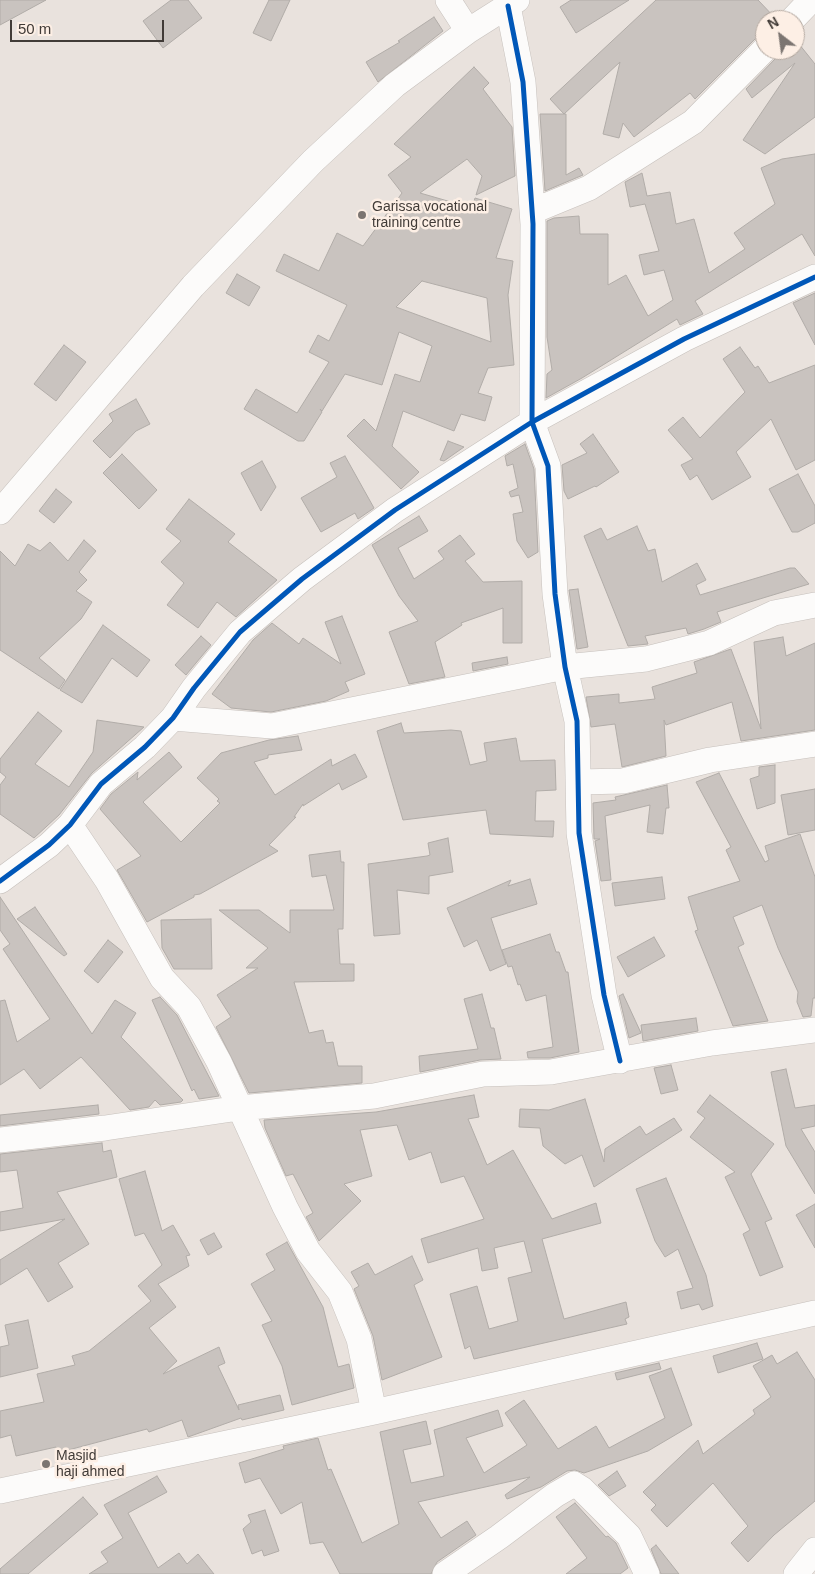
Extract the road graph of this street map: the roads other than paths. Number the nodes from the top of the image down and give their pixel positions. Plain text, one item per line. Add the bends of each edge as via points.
1 (448, 0) edge
2 (811, 0) edge
3 (513, 3) edge
4 (802, 10) edge
5 (468, 31) junction
6 (755, 59) edge
7 (533, 212) junction
8 (815, 277) edge
9 (532, 422) junction
10 (0, 512) edge
11 (815, 605) edge
12 (566, 667) junction
13 (173, 718) junction
14 (815, 744) edge
15 (579, 782) junction
16 (70, 825) junction
17 (0, 881) edge
18 (815, 1030) edge
19 (620, 1061) junction
20 (239, 1108) junction
21 (0, 1140) edge
22 (815, 1312) edge
23 (374, 1412) junction
24 (0, 1491) edge
25 (815, 1550) edge
26 (445, 1574) edge
27 (647, 1574) edge
28 (796, 1574) edge

1 - 5 street
2 - 4 street
3 - 5 street
3 - 7 street via 524,82
5 - 10 street via 395,85 313,161 193,286
6 - 7 street via 694,122 589,188
7 - 9 street
8 - 9 street via 684,338
9 - 12 street via 548,466 556,594
9 - 13 street via 395,510 302,579 240,632
11 - 12 street via 774,613 709,643 655,657
12 - 13 street via 272,726
12 - 15 street via 576,721
13 - 16 street via 101,784
14 - 15 street via 710,760 623,781
15 - 19 street via 579,833 589,903 604,995
16 - 17 street
16 - 20 street via 107,880 162,978 189,1007
18 - 19 street via 712,1043
19 - 20 street via 551,1072 483,1074 374,1096
20 - 21 street
20 - 23 street via 308,1251 340,1292 359,1339
22 - 23 street
23 - 24 street
25 - 28 street
26 - 27 street via 574,1484 629,1536

